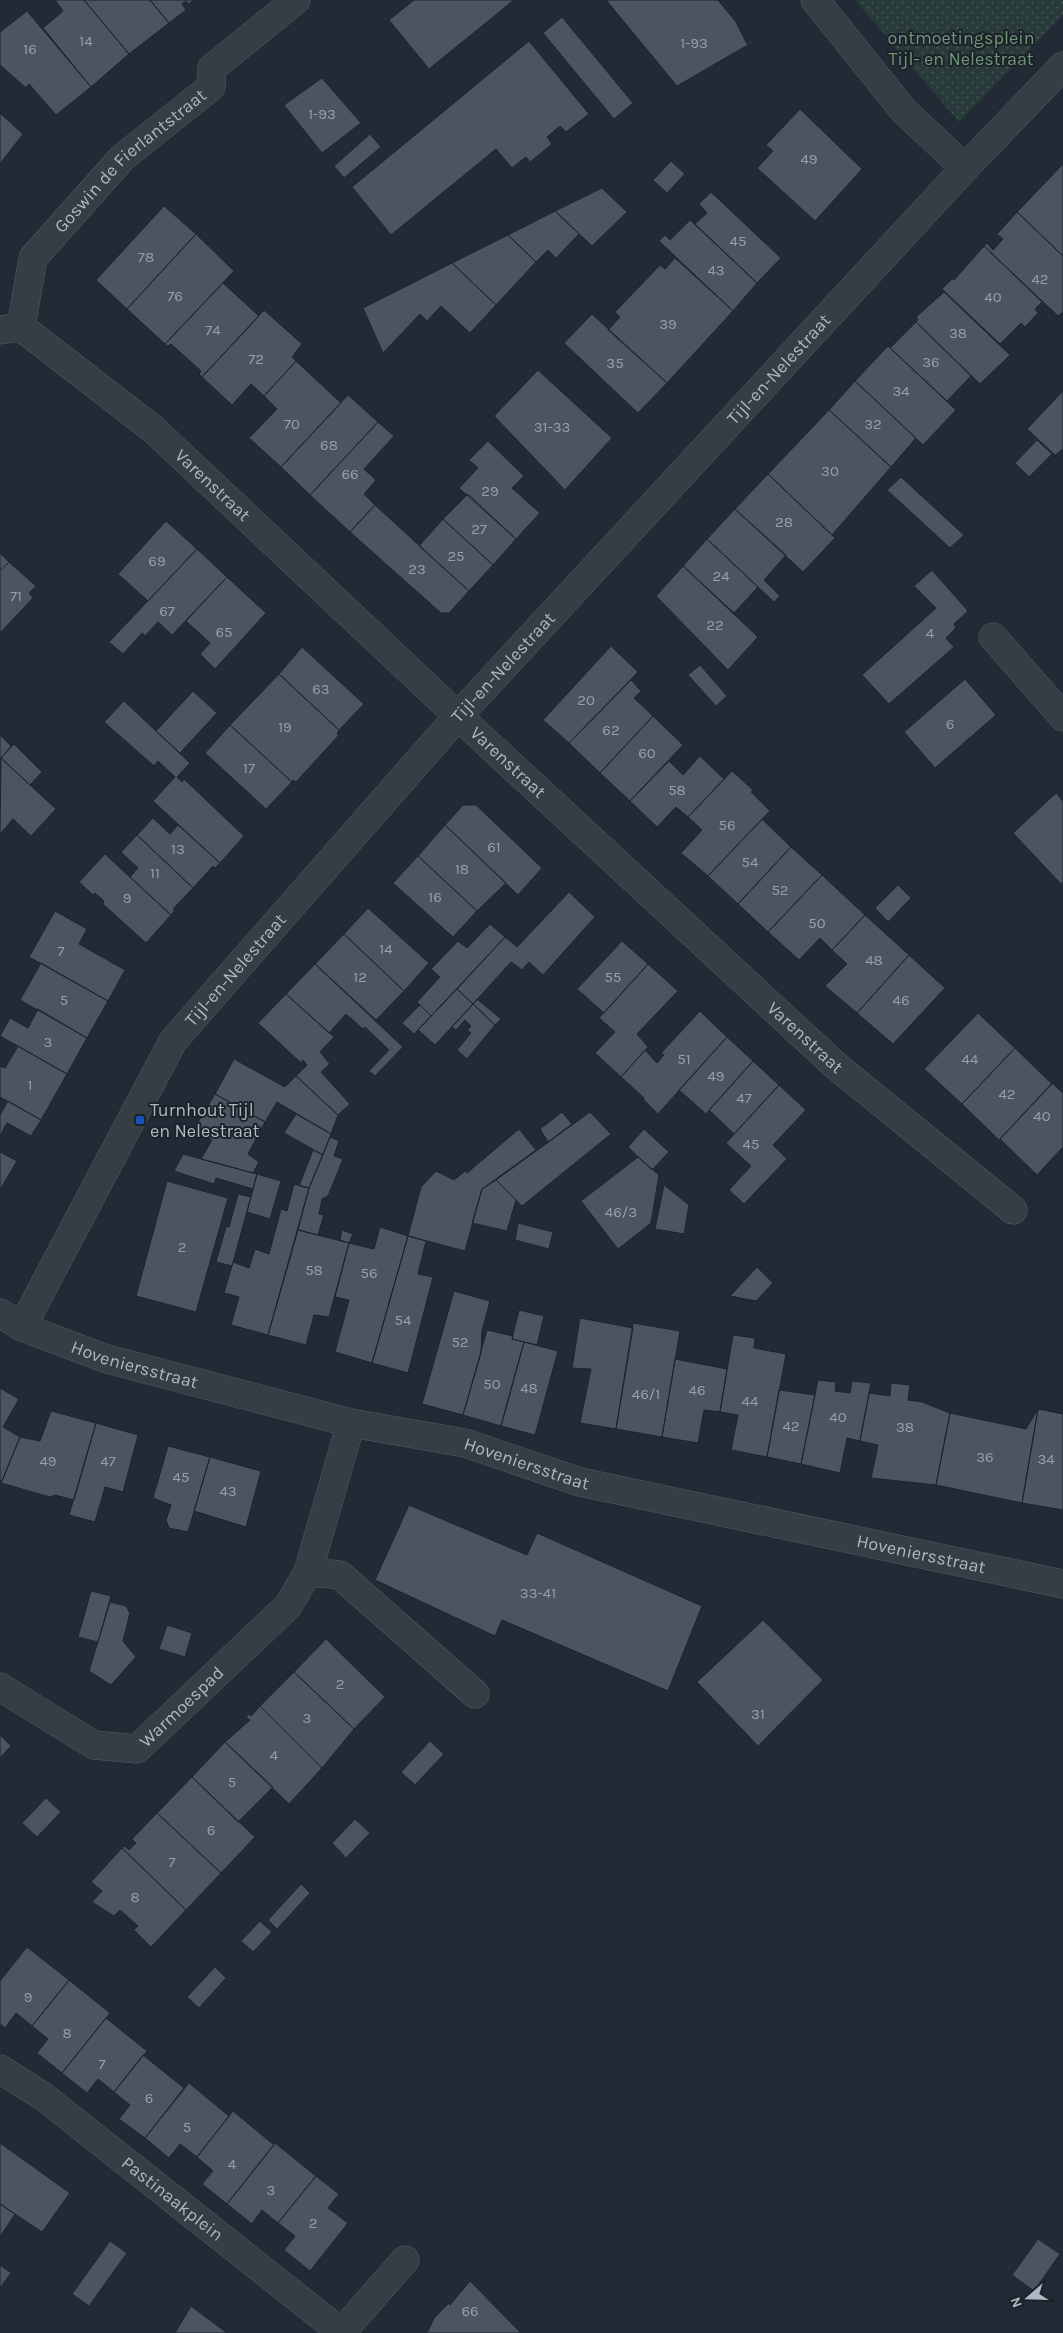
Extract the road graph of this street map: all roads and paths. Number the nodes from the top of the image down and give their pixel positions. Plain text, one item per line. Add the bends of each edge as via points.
1 (296, 0) edge
2 (815, 0) edge
3 (1063, 66) edge
4 (965, 168) junction
5 (10, 329) edge
6 (993, 636) dead end
7 (458, 716) junction
8 (1063, 717) edge
9 (1013, 1210) dead end
10 (11, 1320) edge
11 (350, 1423) junction
12 (308, 1572) junction
13 (1063, 1584) edge
14 (0, 1687) edge
15 (474, 1694) dead end
16 (0, 2069) edge
17 (405, 2260) dead end
18 (341, 2333) edge

1 - 5 street, Goswin de Fierlantstraat via 212,68 211,87 122,158 33,258
2 - 4 street via 904,111
3 - 4 street, Tijl-en-Nelestraat
4 - 7 street, Tijl-en-Nelestraat
5 - 7 street, Varenstraat via 154,429
6 - 8 street
7 - 9 street, Varenstraat via 835,1066
7 - 10 street, Tijl-en-Nelestraat via 173,1041
10 - 11 street, Hoveniersstraat via 107,1359
11 - 12 street, Warmoespad
11 - 13 street, Hoveniersstraat via 465,1443 580,1482
12 - 14 street, Warmoespad via 288,1606 137,1749 94,1745
12 - 15 street via 340,1575
16 - 18 street, Pastinaakplein via 44,2098
17 - 18 street

